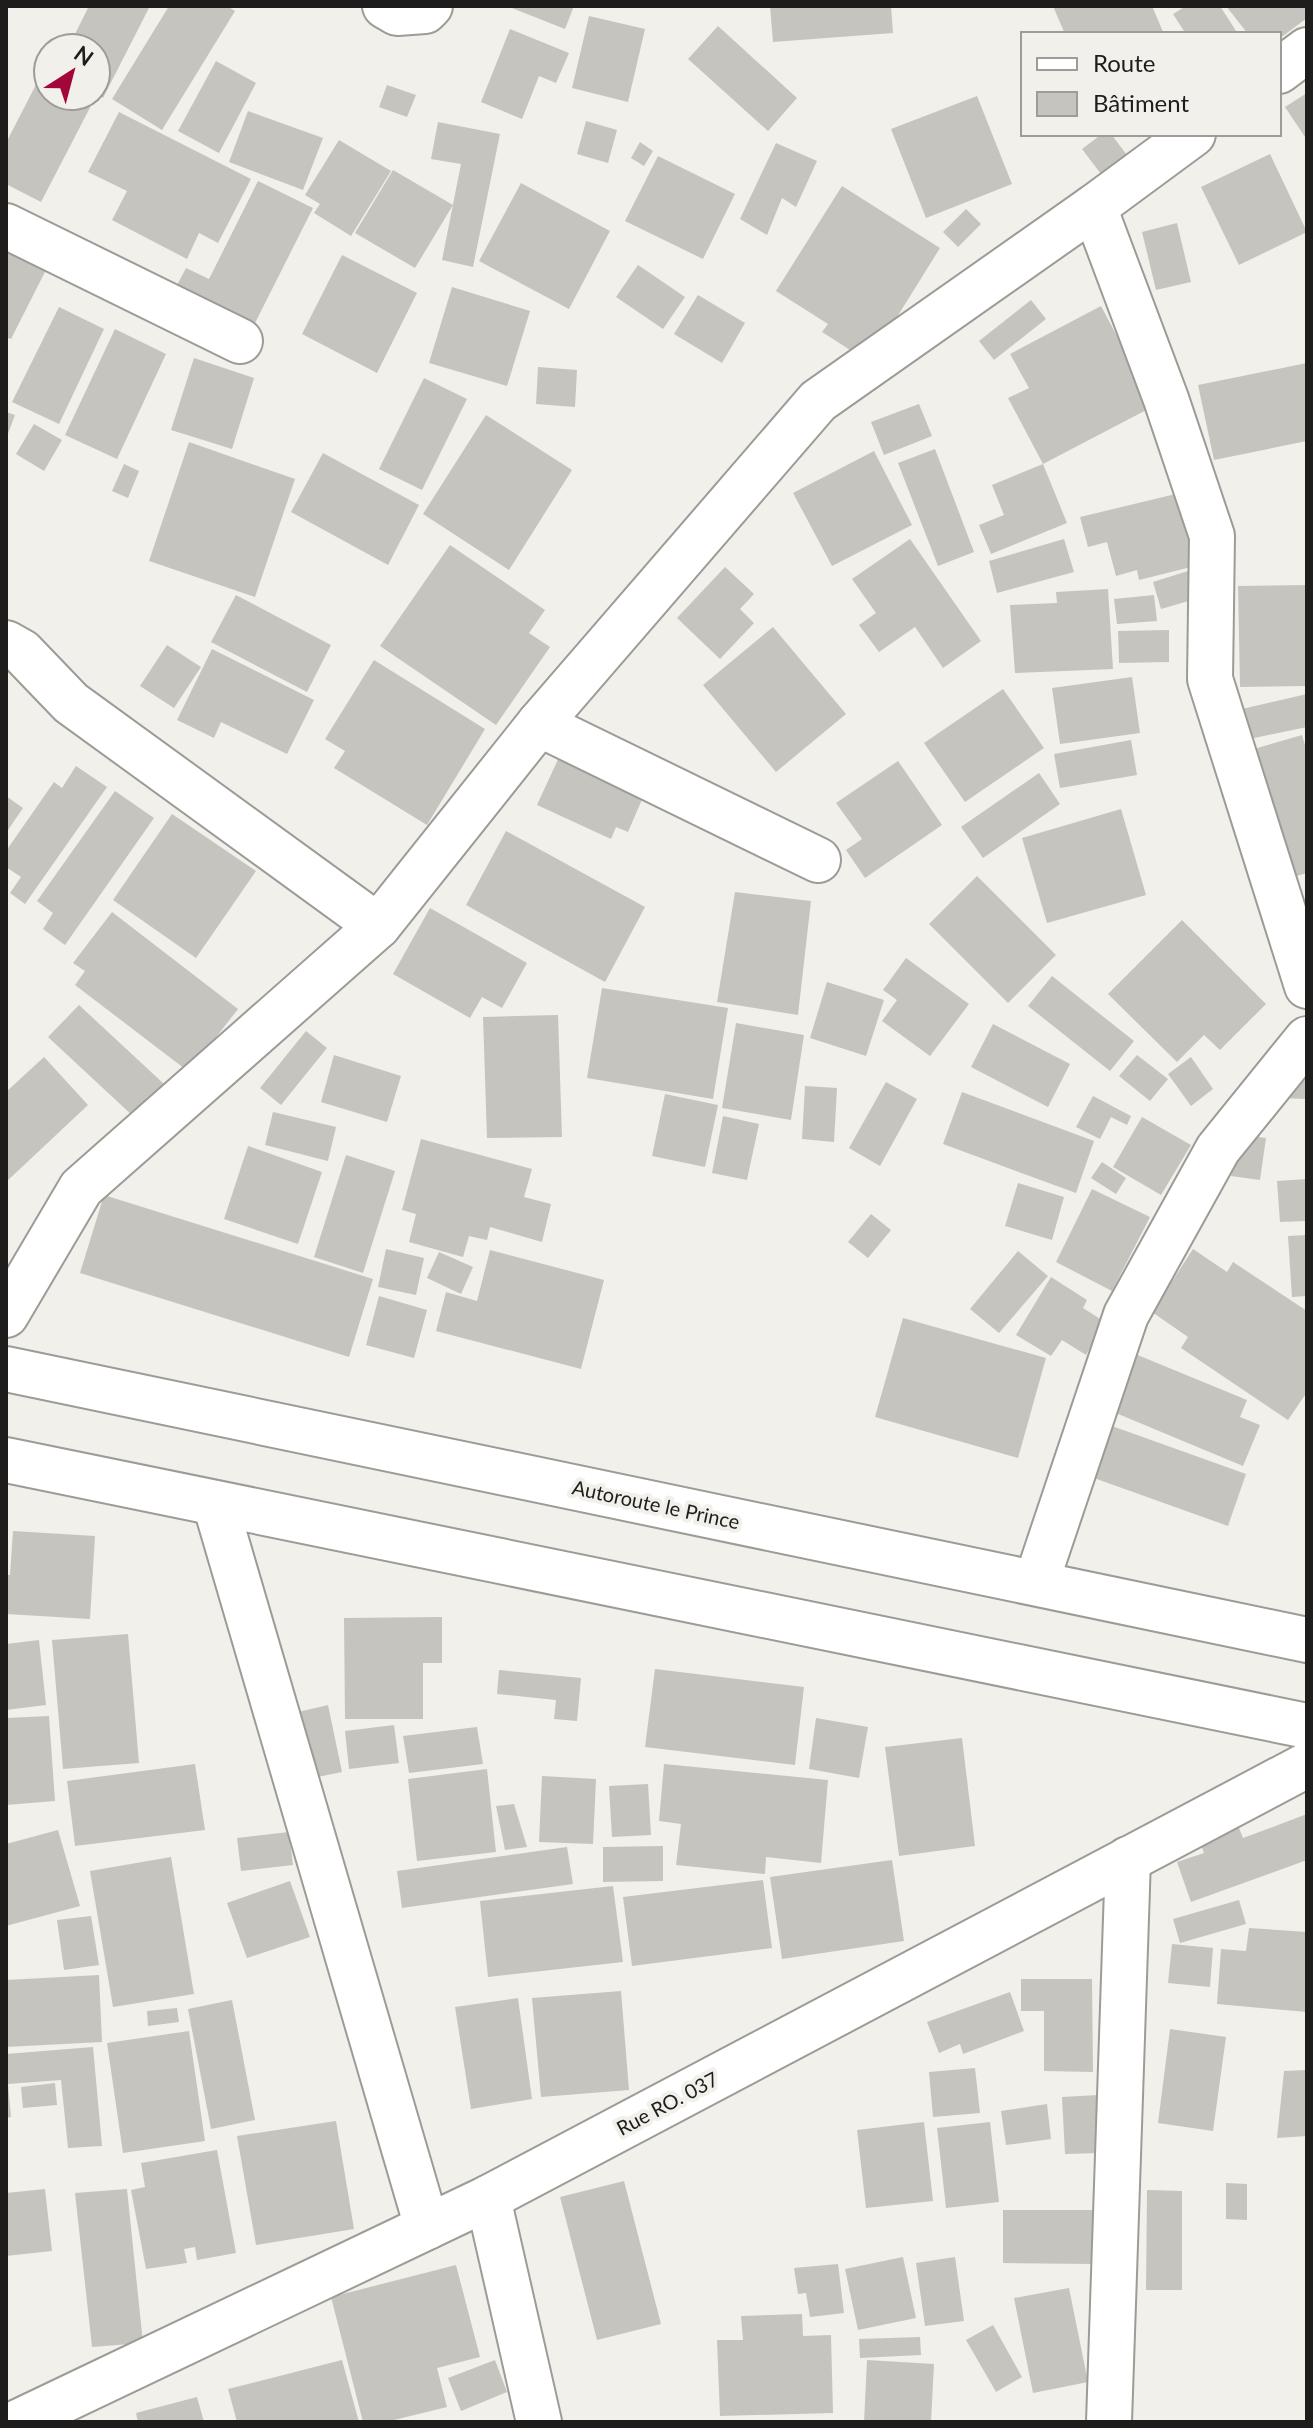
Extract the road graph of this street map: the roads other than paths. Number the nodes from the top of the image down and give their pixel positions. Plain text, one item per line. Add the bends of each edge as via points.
1 (385, 6) edge
2 (430, 6) edge
3 (1307, 50) edge
4 (1281, 70) edge
5 (1190, 136) edge
6 (1094, 207) junction
7 (6, 226) edge
8 (240, 341) dead end
9 (6, 643) edge
10 (539, 724) junction
11 (818, 860) dead end
12 (378, 926) junction
13 (1307, 986) edge
14 (1307, 1039) edge
15 (6, 1315) edge
16 (6, 1369) edge
17 (6, 1460) edge
18 (215, 1503) junction
19 (1036, 1583) junction
20 (1307, 1640) edge
21 (1307, 1726) edge
22 (1307, 1765) edge
23 (1128, 1859) junction
24 (488, 2198) junction
25 (427, 2227) junction
26 (18, 2422) edge
27 (539, 2422) edge
28 (1109, 2422) edge

1 - 2 street via 397,13
3 - 4 street
5 - 6 street
6 - 10 street via 818,401
6 - 13 street via 1212,536 1210,679
7 - 8 street
9 - 12 street via 22,652 71,703
10 - 11 street
10 - 12 street
12 - 15 street via 81,1188
14 - 19 street via 1218,1149 1126,1315
16 - 19 street, Autoroute le Prince
17 - 18 street
18 - 21 street
18 - 25 street
19 - 20 street, Autoroute le Prince
22 - 23 street, Rue RO. 037
23 - 24 street, Rue RO. 037
23 - 28 street
24 - 25 street, Rue RO. 037
24 - 27 street
25 - 26 street, Rue RO. 037

